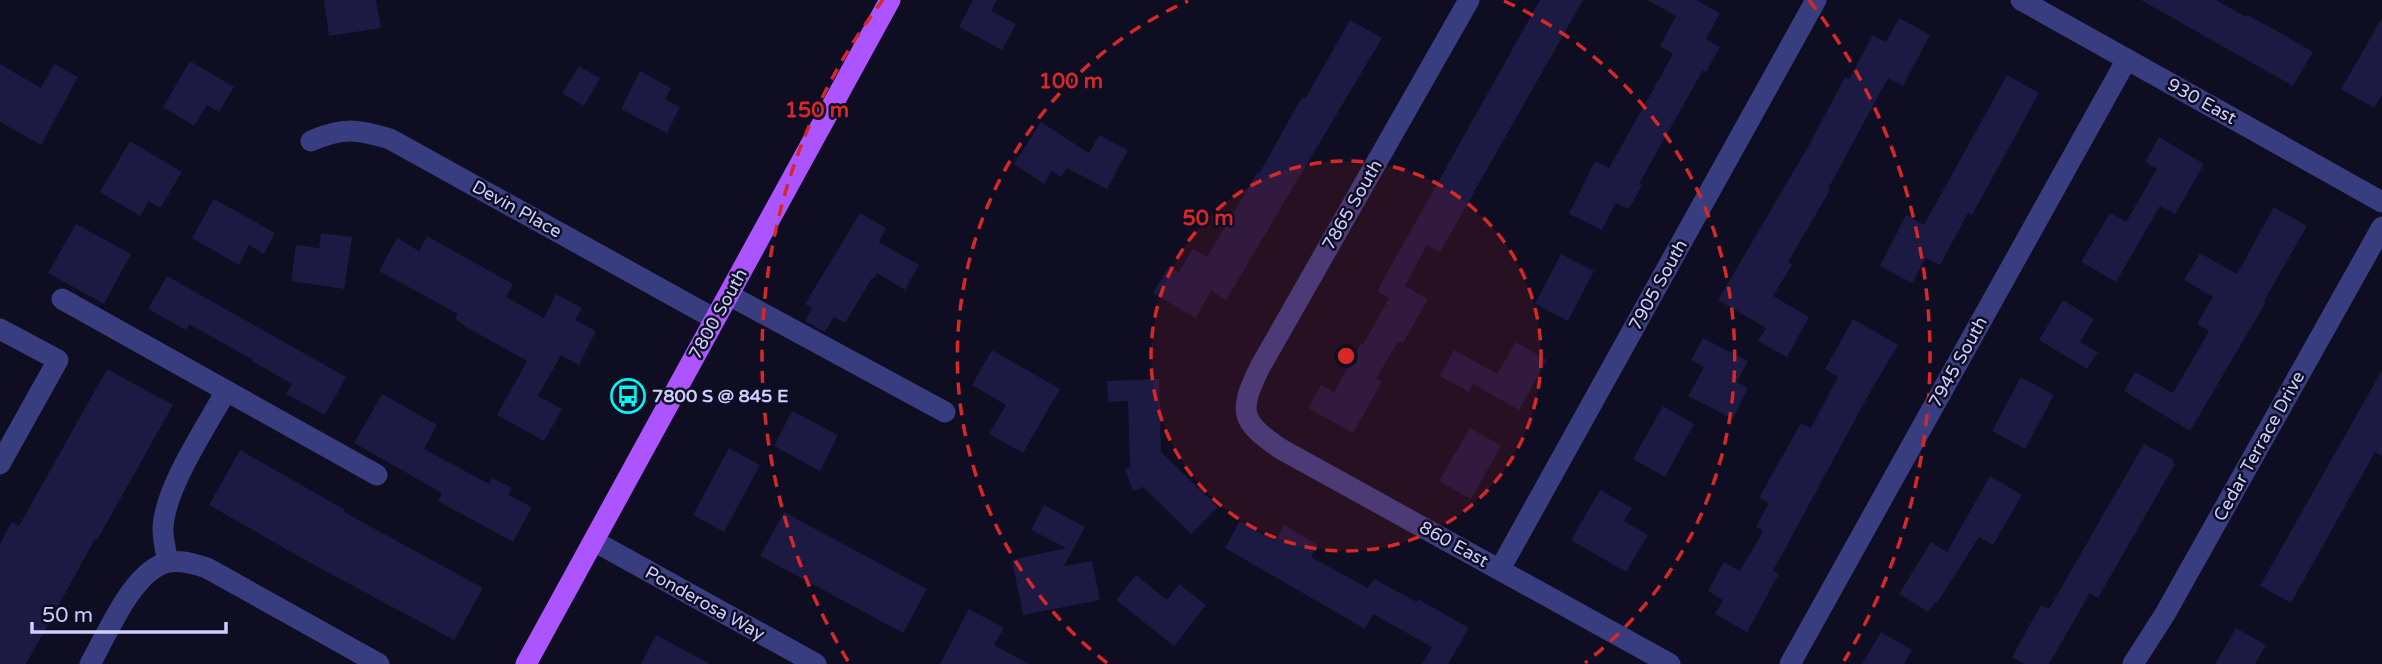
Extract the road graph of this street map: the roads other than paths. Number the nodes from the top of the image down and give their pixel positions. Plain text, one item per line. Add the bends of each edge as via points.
1 (890, 0) edge
2 (1469, 0) edge
3 (1816, 0) edge
4 (2021, 0) edge
5 (2127, 59) junction
6 (311, 141) dead end
7 (2382, 202) edge
8 (2382, 227) edge
9 (729, 295) junction
10 (62, 299) dead end
11 (715, 320) junction
12 (0, 329) edge
13 (226, 391) junction
14 (945, 412) dead end
15 (1245, 415) joint
16 (0, 464) edge
17 (377, 475) dead end
18 (594, 541) junction
19 (168, 562) junction
20 (1500, 569) junction
21 (355, 658) edge
22 (90, 664) edge
23 (379, 664) edge
24 (526, 664) edge
25 (816, 664) edge
26 (1670, 664) edge
27 (1790, 664) edge
28 (2133, 664) edge

1 - 9 main road, 7800 South
2 - 15 street, 7865 South via 1260,368
3 - 20 street, 7905 South
4 - 5 street, 930 East
5 - 7 street, 930 East
5 - 27 street, 7945 South
6 - 11 street, Devin Place via 334,131 363,131 390,139
8 - 28 street, Cedar Terrace Drive
9 - 11 main road, 7800 South
9 - 14 street
10 - 13 street
11 - 18 main road, 7800 South
12 - 16 street via 58,360
13 - 17 street
13 - 19 street via 167,505 163,528
15 - 20 street, 860 East via 1281,449
18 - 24 main road, 7800 South
18 - 25 street, Ponderosa Way
19 - 21 street via 207,568
19 - 22 street via 133,588
20 - 26 street, 860 East
21 - 23 street

